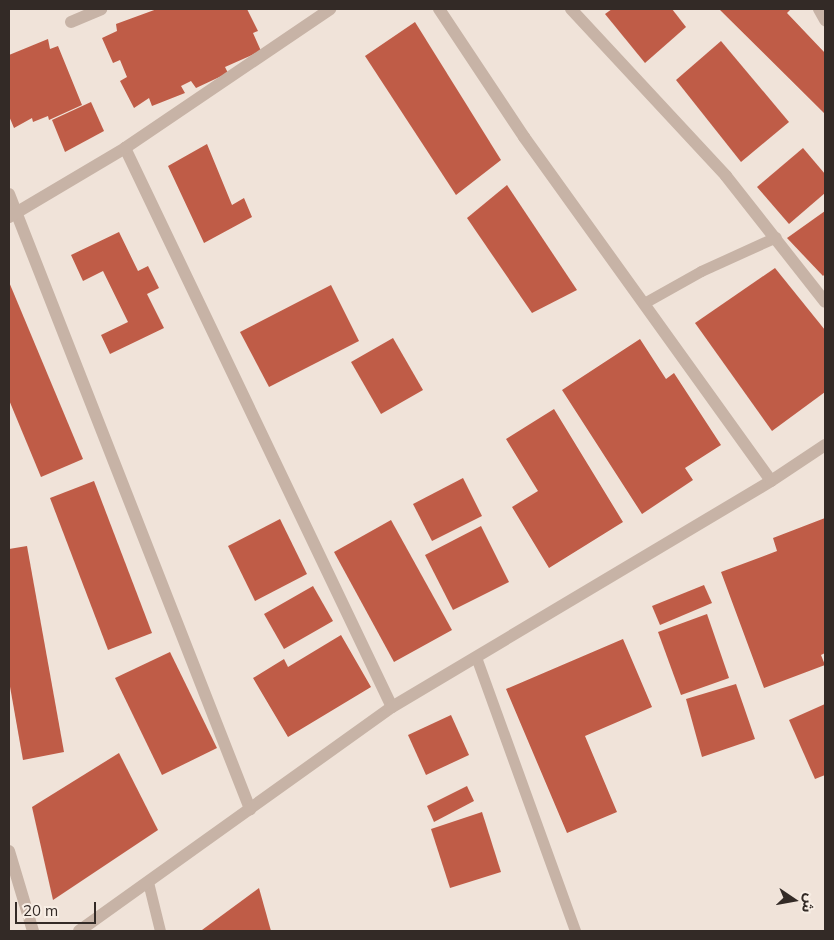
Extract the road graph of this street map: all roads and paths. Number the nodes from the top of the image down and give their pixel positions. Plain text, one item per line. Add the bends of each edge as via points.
1 (101, 9) edge
2 (330, 9) edge
3 (439, 9) edge
4 (571, 9) edge
5 (819, 9) edge
6 (312, 13) edge
7 (825, 20) edge
8 (71, 22) dead end
9 (126, 148) junction
10 (9, 194) edge
11 (13, 215) edge
12 (776, 237) junction
13 (825, 302) edge
14 (644, 303) junction
15 (825, 445) edge
16 (771, 481) junction
17 (476, 657) junction
18 (392, 706) junction
19 (250, 809) junction
20 (9, 851) edge
21 (148, 882) junction
22 (33, 931) edge
23 (79, 931) edge
24 (160, 931) edge
25 (575, 931) edge

1 - 8 street
2 - 6 street
3 - 14 street via 524,137
4 - 12 street via 726,176
5 - 7 street
6 - 9 street
9 - 11 street
9 - 18 street
10 - 11 street
11 - 19 street
12 - 13 street
12 - 14 lane via 701,270
14 - 16 street
15 - 16 street
16 - 17 street
17 - 18 street
17 - 25 lane
18 - 19 street
19 - 21 street
20 - 22 street
21 - 23 street
21 - 24 lane

